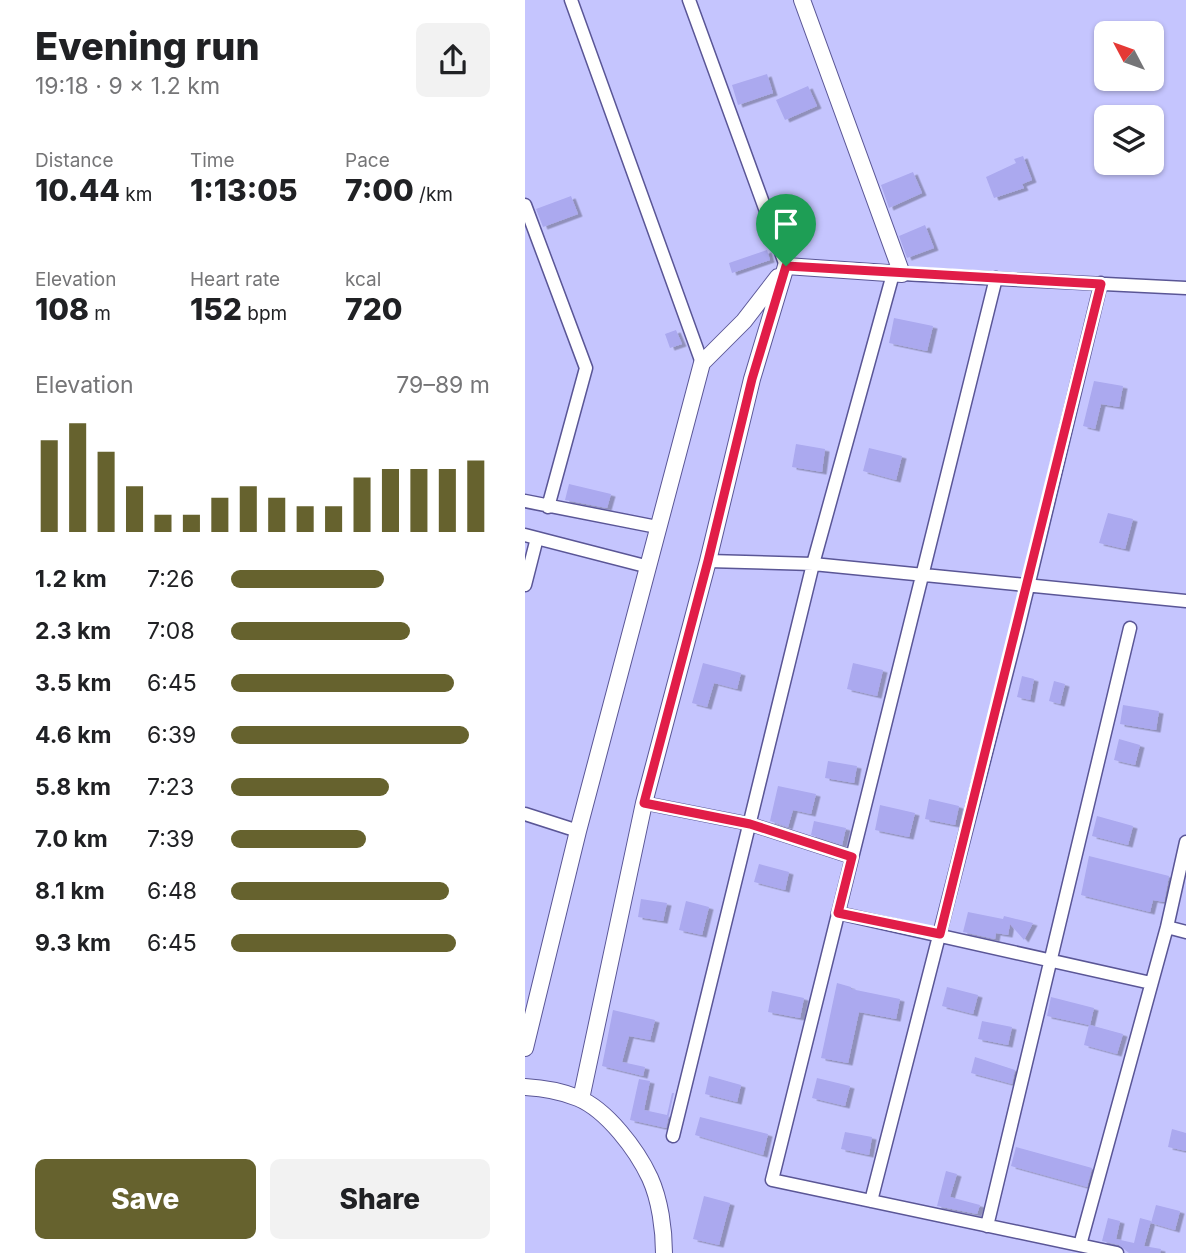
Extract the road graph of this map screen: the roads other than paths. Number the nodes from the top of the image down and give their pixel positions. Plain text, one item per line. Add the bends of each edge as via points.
1 (571, 0) edge
2 (689, 0) edge
3 (802, 0) edge
4 (525, 205) edge
5 (786, 266) junction
6 (898, 274) junction
7 (996, 278) junction
8 (1101, 284) junction
9 (1186, 288) edge
10 (702, 363) junction
11 (525, 501) edge
12 (548, 507) junction
13 (657, 527) junction
14 (531, 537) edge
15 (708, 561) junction
16 (813, 565) junction
17 (649, 567) junction
18 (922, 576) junction
19 (525, 585) edge
20 (1026, 586) junction
21 (1186, 601) edge
22 (1130, 628) dead end
23 (644, 803) junction
24 (525, 814) edge
25 (750, 824) junction
26 (578, 831) junction
27 (1186, 842) edge
28 (852, 857) junction
29 (838, 913) junction
30 (1167, 927) junction
31 (1186, 932) edge
32 (940, 934) junction
33 (1050, 961) junction
34 (1151, 983) junction
35 (525, 1048) edge
36 (525, 1087) edge
37 (580, 1099) junction
38 (673, 1136) dead end
39 (871, 1201) junction
40 (987, 1226) junction
41 (1080, 1245) junction
42 (664, 1253) edge
43 (1117, 1253) edge

1 - 10 street
2 - 5 street
3 - 6 street
4 - 12 street via 586,368
5 - 6 street
5 - 10 street via 744,321
5 - 15 street via 752,379
6 - 7 street
6 - 16 street
7 - 8 street
7 - 18 street
8 - 9 street
8 - 20 street
10 - 13 street
11 - 12 street
12 - 13 street
13 - 17 street
14 - 17 street
14 - 19 street
15 - 16 street
15 - 23 street
16 - 18 street
16 - 25 street
17 - 26 street
18 - 20 street
18 - 28 street
20 - 21 street
20 - 32 street
22 - 33 street
23 - 25 street
23 - 37 street
24 - 26 street
25 - 28 street
25 - 38 street
26 - 35 street
27 - 30 street
28 - 29 street
29 - 32 street
29 - 39 street via 772,1180
30 - 31 street
30 - 34 street
32 - 33 street
32 - 39 street
33 - 34 street
33 - 40 street
34 - 41 street
36 - 37 street
37 - 42 street via 606,1119 651,1179
39 - 40 street
40 - 41 street
41 - 43 street

